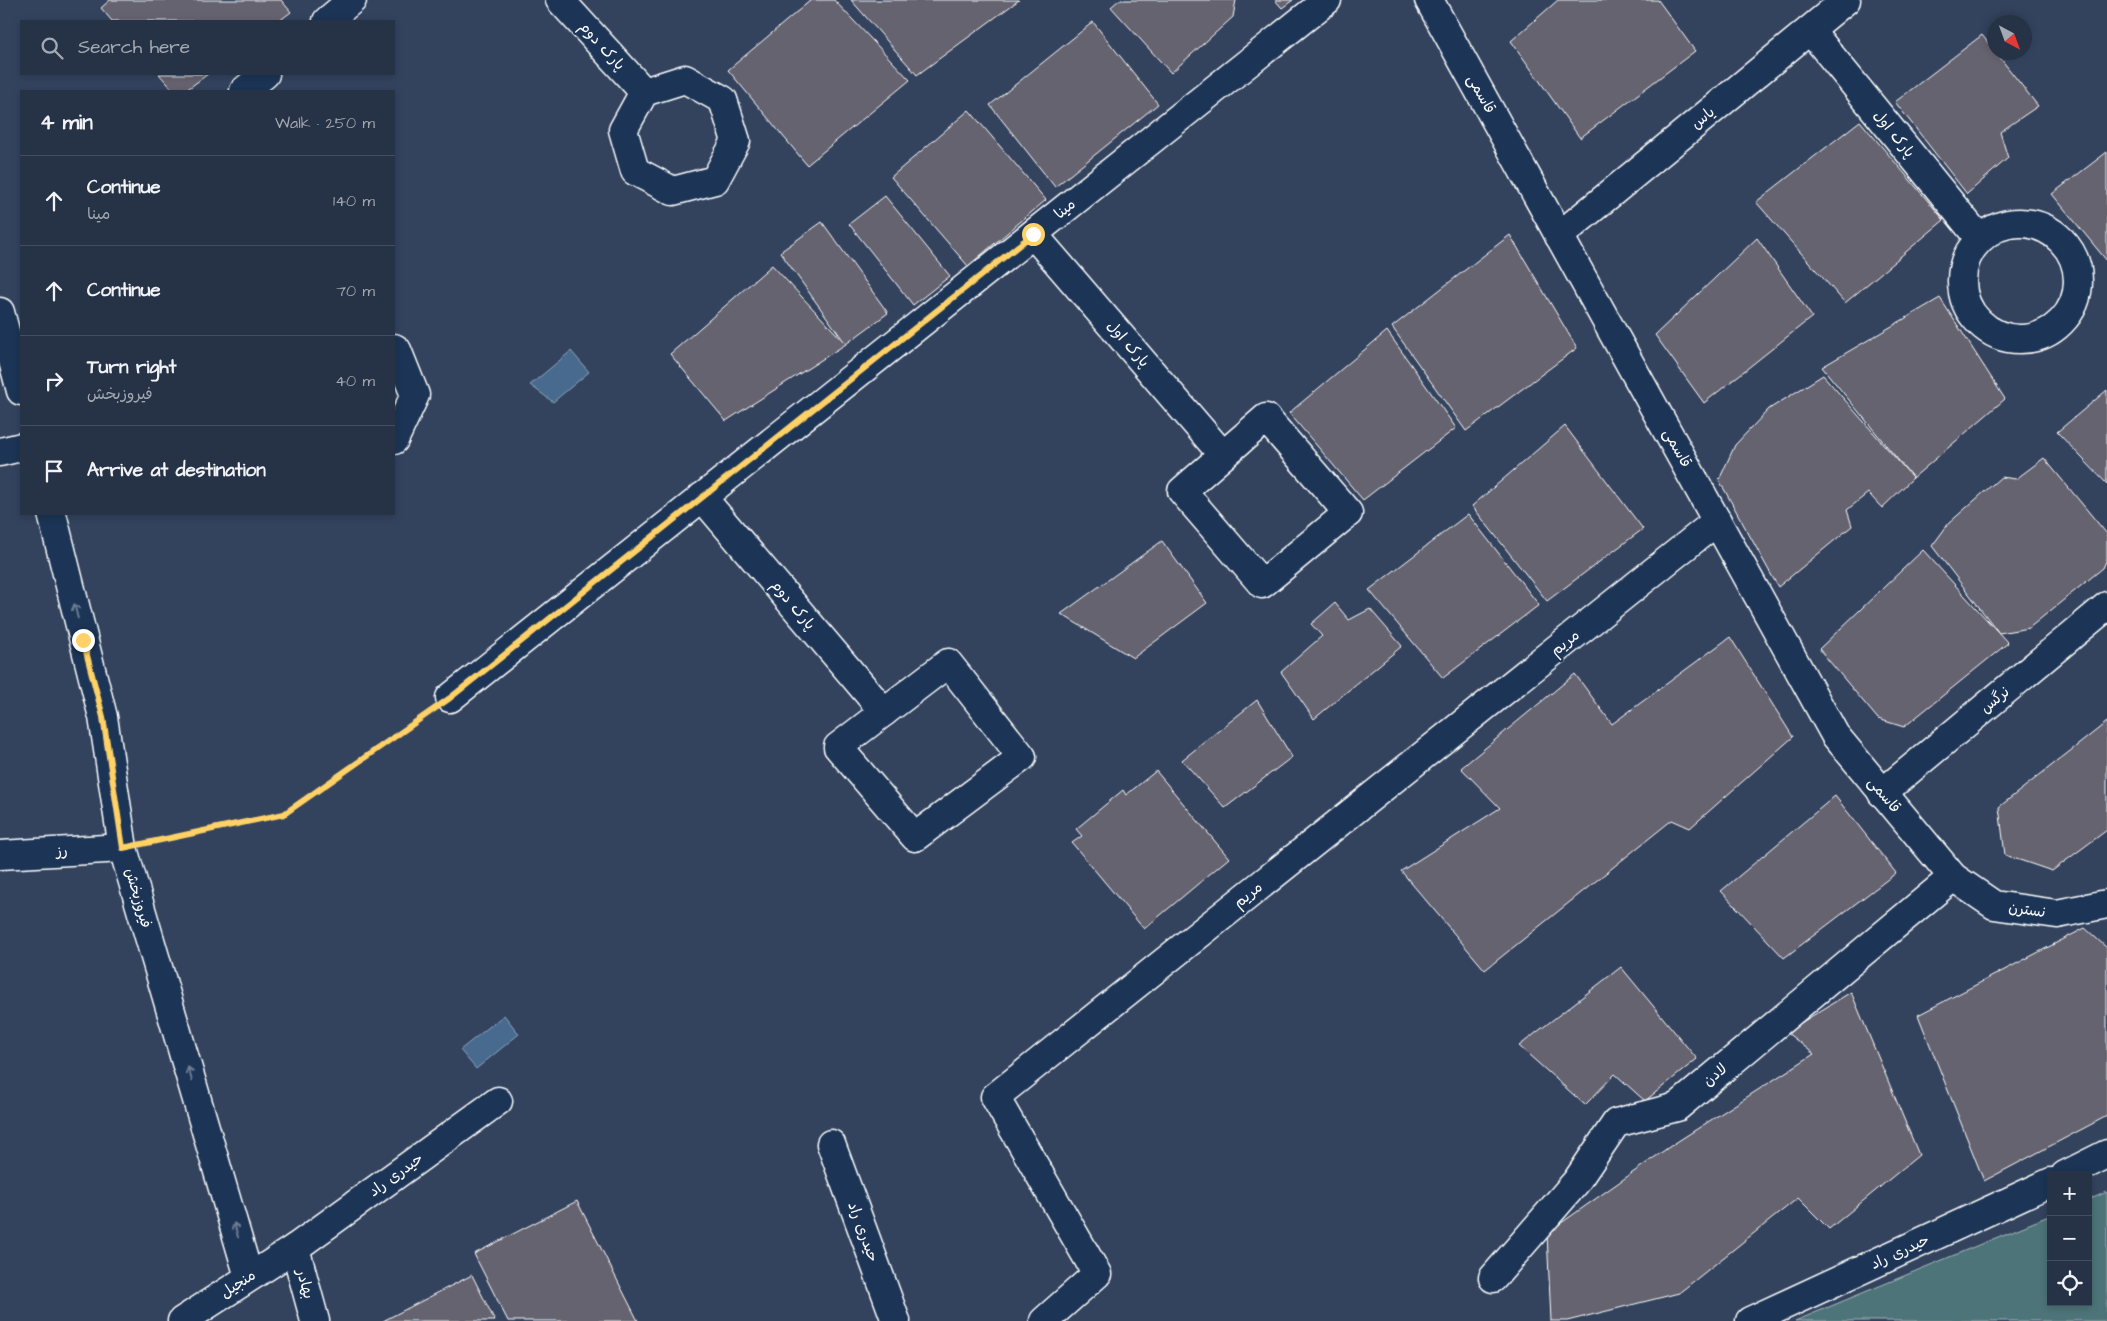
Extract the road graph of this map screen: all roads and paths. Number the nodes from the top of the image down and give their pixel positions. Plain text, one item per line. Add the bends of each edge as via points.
1 (352, 0) edge
2 (560, 0) edge
3 (1327, 0) edge
4 (1429, 0) edge
5 (1846, 0) edge
6 (328, 20) edge
7 (1810, 30) junction
8 (264, 75) edge
9 (245, 90) edge
10 (644, 92) dead end
11 (1033, 234) junction
12 (1559, 236) junction
13 (1979, 238) junction
14 (0, 312) edge
15 (395, 349) edge
16 (20, 387) edge
17 (395, 438) edge
18 (20, 447) edge
19 (0, 452) edge
20 (1222, 454) junction
21 (702, 497) junction
22 (52, 515) edge
23 (1717, 521) junction
24 (2107, 606) edge
25 (450, 698) joint
26 (884, 712) junction
27 (1882, 794) junction
28 (123, 848) junction
29 (0, 855) edge
30 (1954, 878) junction
31 (2107, 904) edge
32 (498, 1101) dead end
33 (830, 1144) dead end
34 (2107, 1154) edge
35 (2073, 1171) edge
36 (2047, 1184) edge
37 (294, 1248) junction
38 (249, 1277) junction
39 (1493, 1278) dead end
40 (182, 1321) edge
41 (315, 1321) edge
42 (896, 1321) edge
43 (1044, 1321) edge
44 (1750, 1321) edge

1 - 6 street
2 - 10 street, پارک دوم
3 - 11 street, مینا
4 - 12 street, قاسمی
5 - 7 street, یاس
7 - 12 street, یاس
7 - 13 street, پارک اول
8 - 9 street
11 - 20 street, پارک اول
11 - 21 street, مینا
12 - 23 street, قاسمی
13 - 13 street via 2007,223 2039,224 2066,242 2079,271 2076,303 2056,329 2029,340 2009,338 1999,336 1975,320 1962,293 1963,263
14 - 16 street
15 - 17 street via 415,395
18 - 19 street
20 - 20 street via 1266,418 1348,512 1262,584 1182,491
21 - 25 street, مینا
21 - 26 street, پارک دوم
28 -> 22 street, فیروزبخش via 103,717
23 - 27 street, قاسمی via 1835,735
23 - 43 street, مریم via 995,1097 1097,1274
24 - 27 street, نرگس
25 - 28 path via 284,814
26 - 26 street via 948,663 1022,757 915,838 838,747
27 - 30 street, قاسمی
28 - 29 street, رز
38 -> 28 street, فیروزبخش
30 - 31 street, نسترن via 1994,905 2057,914
30 - 39 street, لادن via 1677,1107 1616,1123 1576,1182
32 - 37 street, حیدری راد
33 - 42 street, حیدری راد
34 - 35 street
36 - 44 street, حیدری راد
37 - 38 street, منجیل
37 - 41 street, بهادر
38 - 40 street, منجیل

